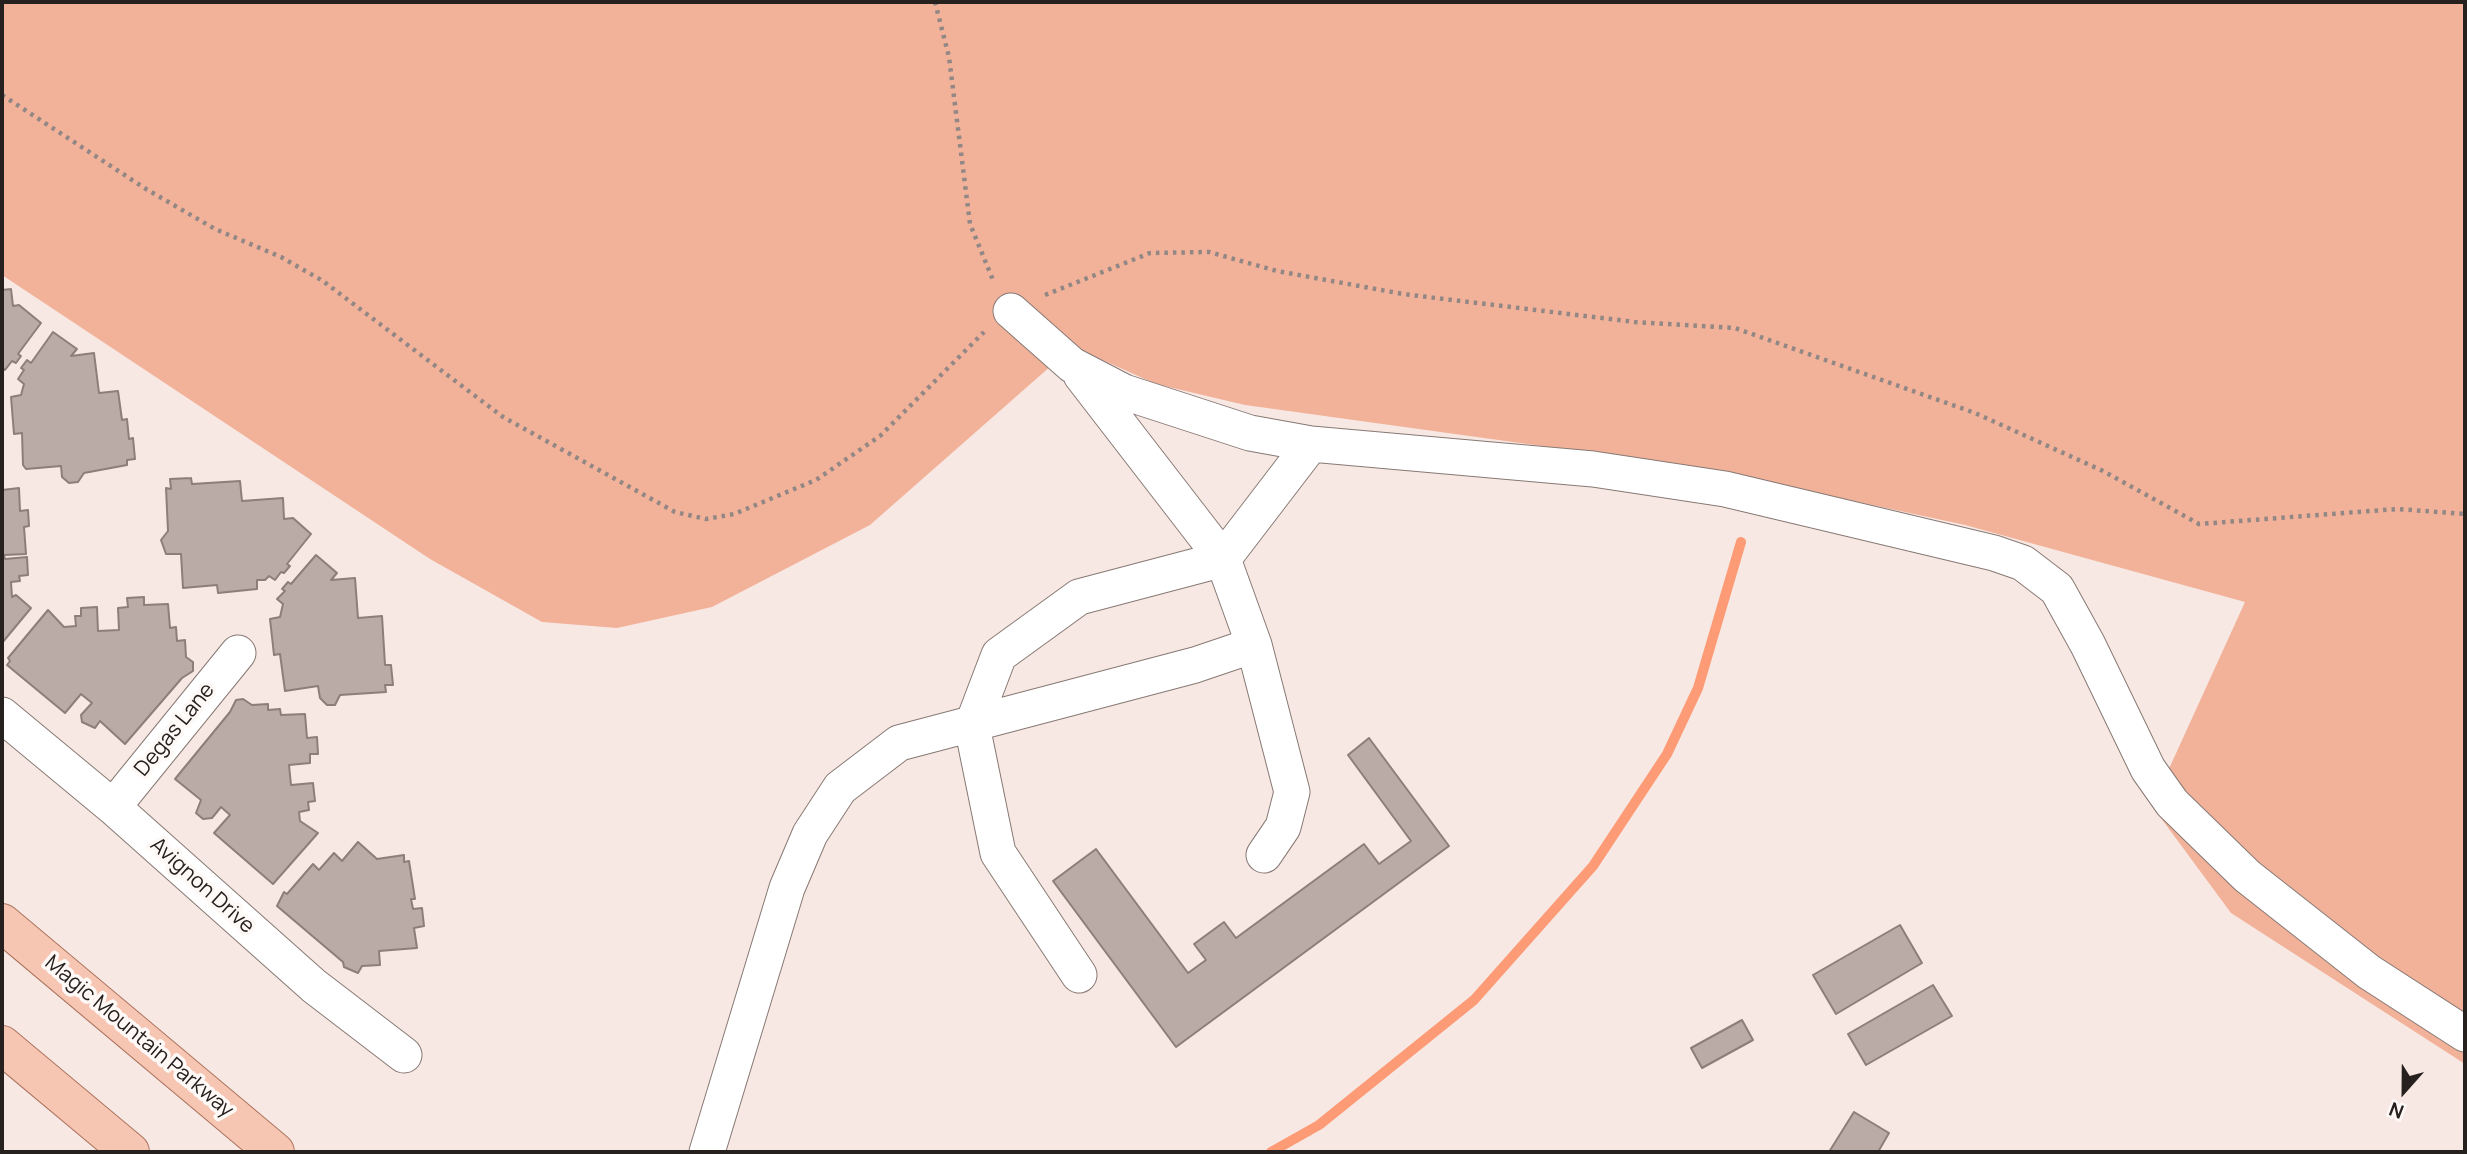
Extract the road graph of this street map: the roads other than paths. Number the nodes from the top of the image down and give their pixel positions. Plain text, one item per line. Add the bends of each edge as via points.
1 (1011, 311) road end
2 (1072, 365) junction
3 (1311, 444) junction
4 (1223, 559) junction
5 (1254, 645) junction
6 (238, 653) dead end
7 (2, 715) edge
8 (972, 726) junction
9 (113, 807) junction
10 (1264, 855) dead end
11 (2, 923) edge
12 (1079, 975) dead end
13 (2465, 1034) edge
14 (2, 1045) edge
15 (404, 1055) dead end
16 (130, 1152) edge
17 (275, 1152) edge
18 (707, 1152) edge

1 - 2 lane
2 - 3 lane via 1124,392 1250,433
2 - 4 lane
3 - 4 lane
3 - 13 lane via 1593,469 1725,489 2023,563 2057,589 2148,769 2172,803 2246,876 2369,972
4 - 5 lane
4 - 8 lane via 1079,597 999,655
5 - 8 lane
5 - 10 lane via 1292,792 1283,827
6 - 9 lane, Degas Lane
7 - 9 lane, Avignon Drive
8 - 12 lane via 998,853
8 - 18 lane via 899,743 840,788 810,834 787,888
9 - 15 lane, Avignon Drive via 314,986
11 - 17 main road, Magic Mountain Parkway
14 - 16 main road

